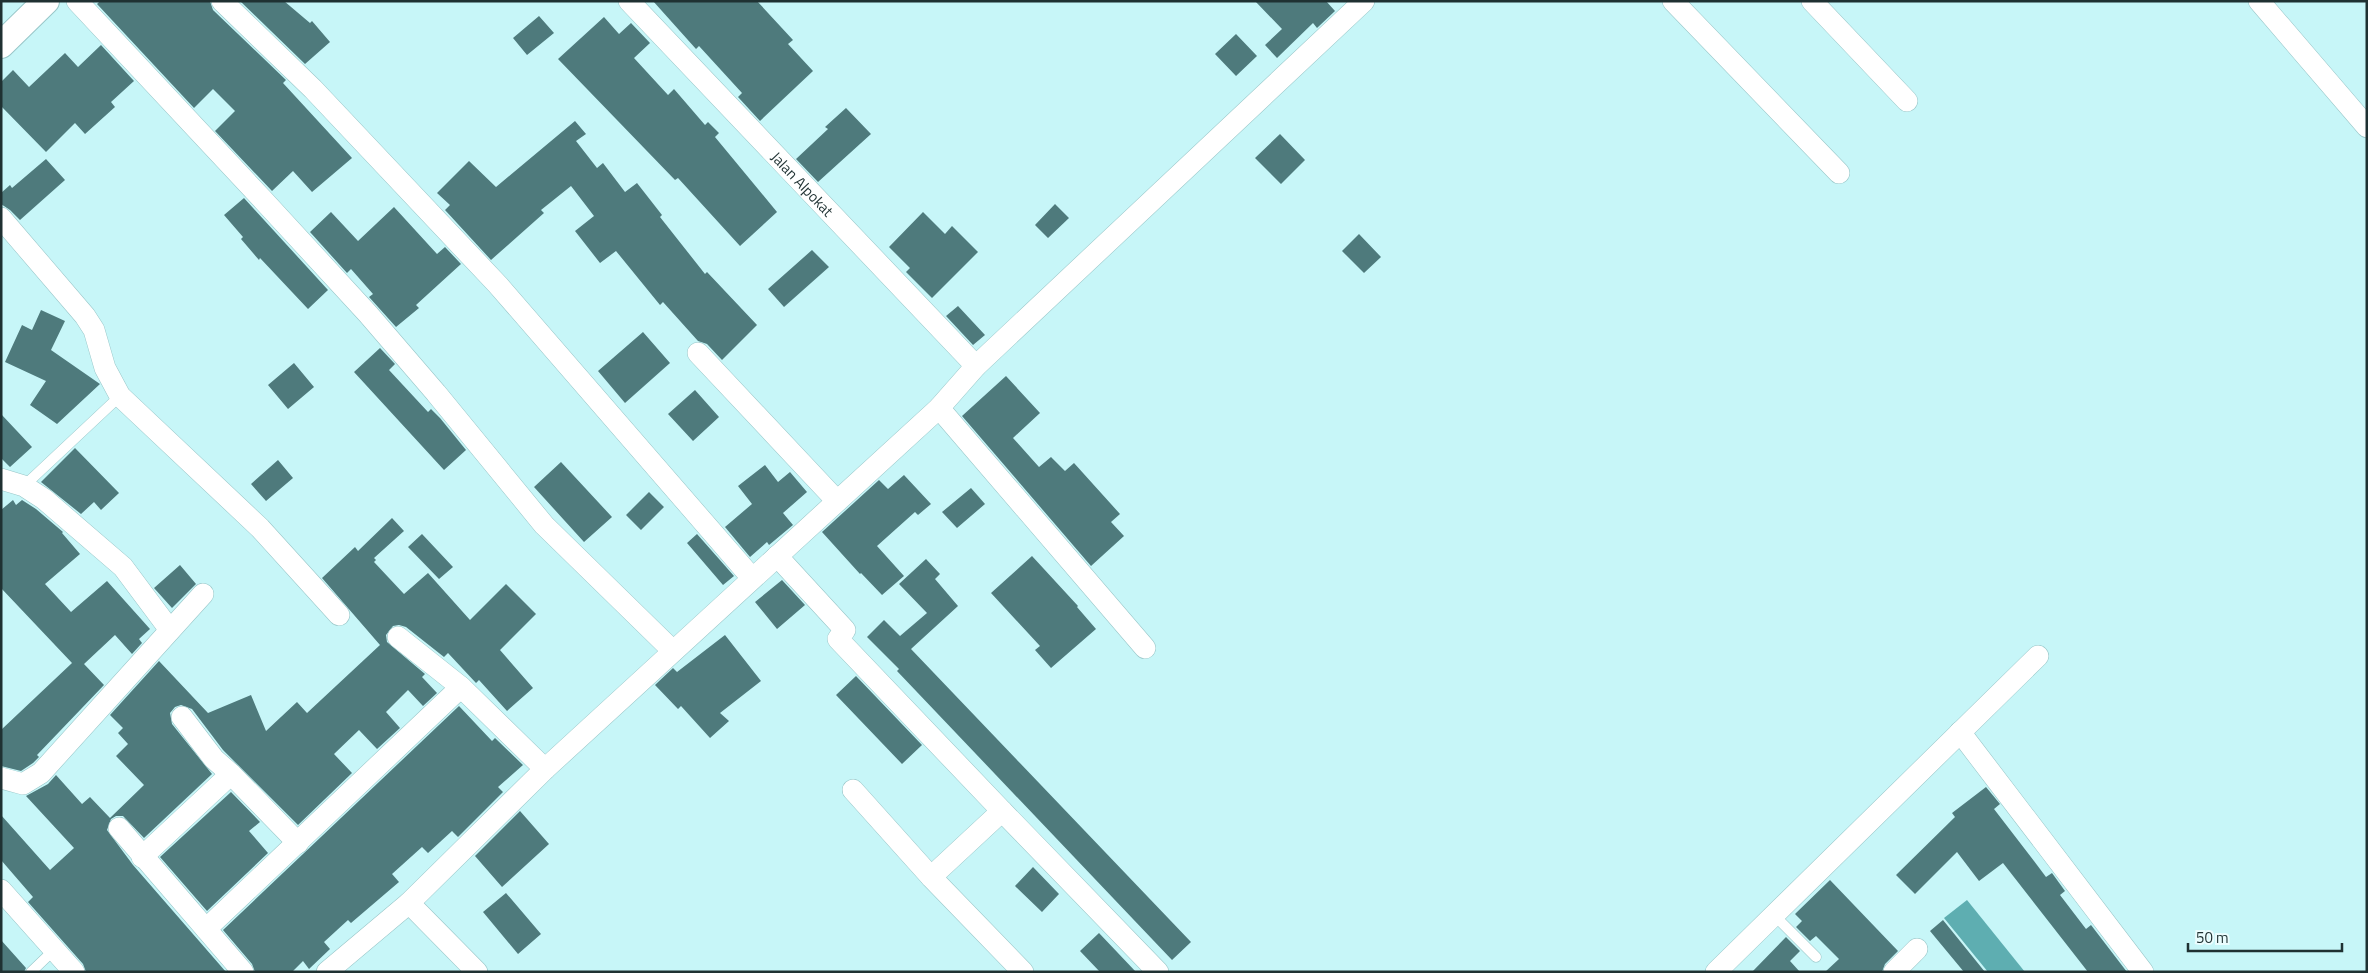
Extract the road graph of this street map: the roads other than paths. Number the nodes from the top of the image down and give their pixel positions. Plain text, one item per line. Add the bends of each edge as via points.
1 (46, 1) edge
2 (76, 1) edge
3 (222, 1) edge
4 (629, 1) edge
5 (1364, 1) edge
6 (1673, 1) edge
7 (1812, 1) edge
8 (2259, 1) edge
9 (1, 44) edge
10 (1908, 101) dead end
11 (2367, 127) edge
12 (1839, 173) dead end
13 (1, 218) edge
14 (698, 353) dead end
15 (976, 366) junction
16 (120, 396) junction
17 (939, 408) junction
18 (1, 479) edge
19 (24, 486) junction
20 (837, 501) junction
21 (777, 556) junction
22 (752, 578) junction
23 (203, 594) dead end
24 (339, 615) dead end
25 (170, 630) junction
26 (398, 637) dead end
27 (1145, 648) dead end
28 (673, 651) junction
29 (2038, 656) dead end
30 (461, 687) junction
31 (182, 717) dead end
32 (1960, 732) junction
33 (545, 769) junction
34 (231, 774) junction
35 (1, 778) edge
36 (853, 790) dead end
37 (1002, 811) junction
38 (119, 828) dead end
39 (298, 843) junction
40 (142, 857) junction
41 (931, 877) junction
42 (1, 890) edge
43 (409, 903) junction
44 (1774, 915) junction
45 (206, 929) junction
46 (55, 949) junction
47 (1917, 949) dead end
48 (1816, 957) dead end
49 (1727, 968) edge
50 (31, 972) edge
51 (74, 972) edge
52 (243, 972) edge
53 (327, 972) edge
54 (476, 972) edge
55 (1023, 972) edge
56 (1158, 972) edge
57 (1894, 972) edge
58 (2143, 972) edge

1 - 9 street
2 - 28 street via 368,314 544,525
3 - 22 street via 313,89 498,285
4 - 15 street, Jalan Alpokat
5 - 15 street
6 - 12 street
7 - 10 street
8 - 11 street
13 - 16 street via 85,316 94,330 105,368
14 - 20 street
15 - 17 street
16 - 19 lane
16 - 24 street via 260,528
17 - 20 street
17 - 27 street
18 - 19 street
19 - 25 street via 44,499 122,567
20 - 21 street
21 - 22 street
21 - 37 street via 845,630 838,639
22 - 28 street
23 - 25 street
25 - 35 street via 40,772 24,784
26 - 30 street
28 - 33 street
29 - 32 street
30 - 33 street
30 - 39 street
31 - 34 street via 214,759
32 - 44 street
32 - 58 street
33 - 43 street
34 - 39 street
34 - 40 street
36 - 41 street
37 - 41 street
37 - 56 street
38 - 40 street
39 - 45 street
40 - 45 street
41 - 55 street
42 - 46 street
43 - 53 street
43 - 54 street
44 - 48 lane
44 - 49 street
45 - 52 street
46 - 50 lane
46 - 51 street
47 - 57 street

